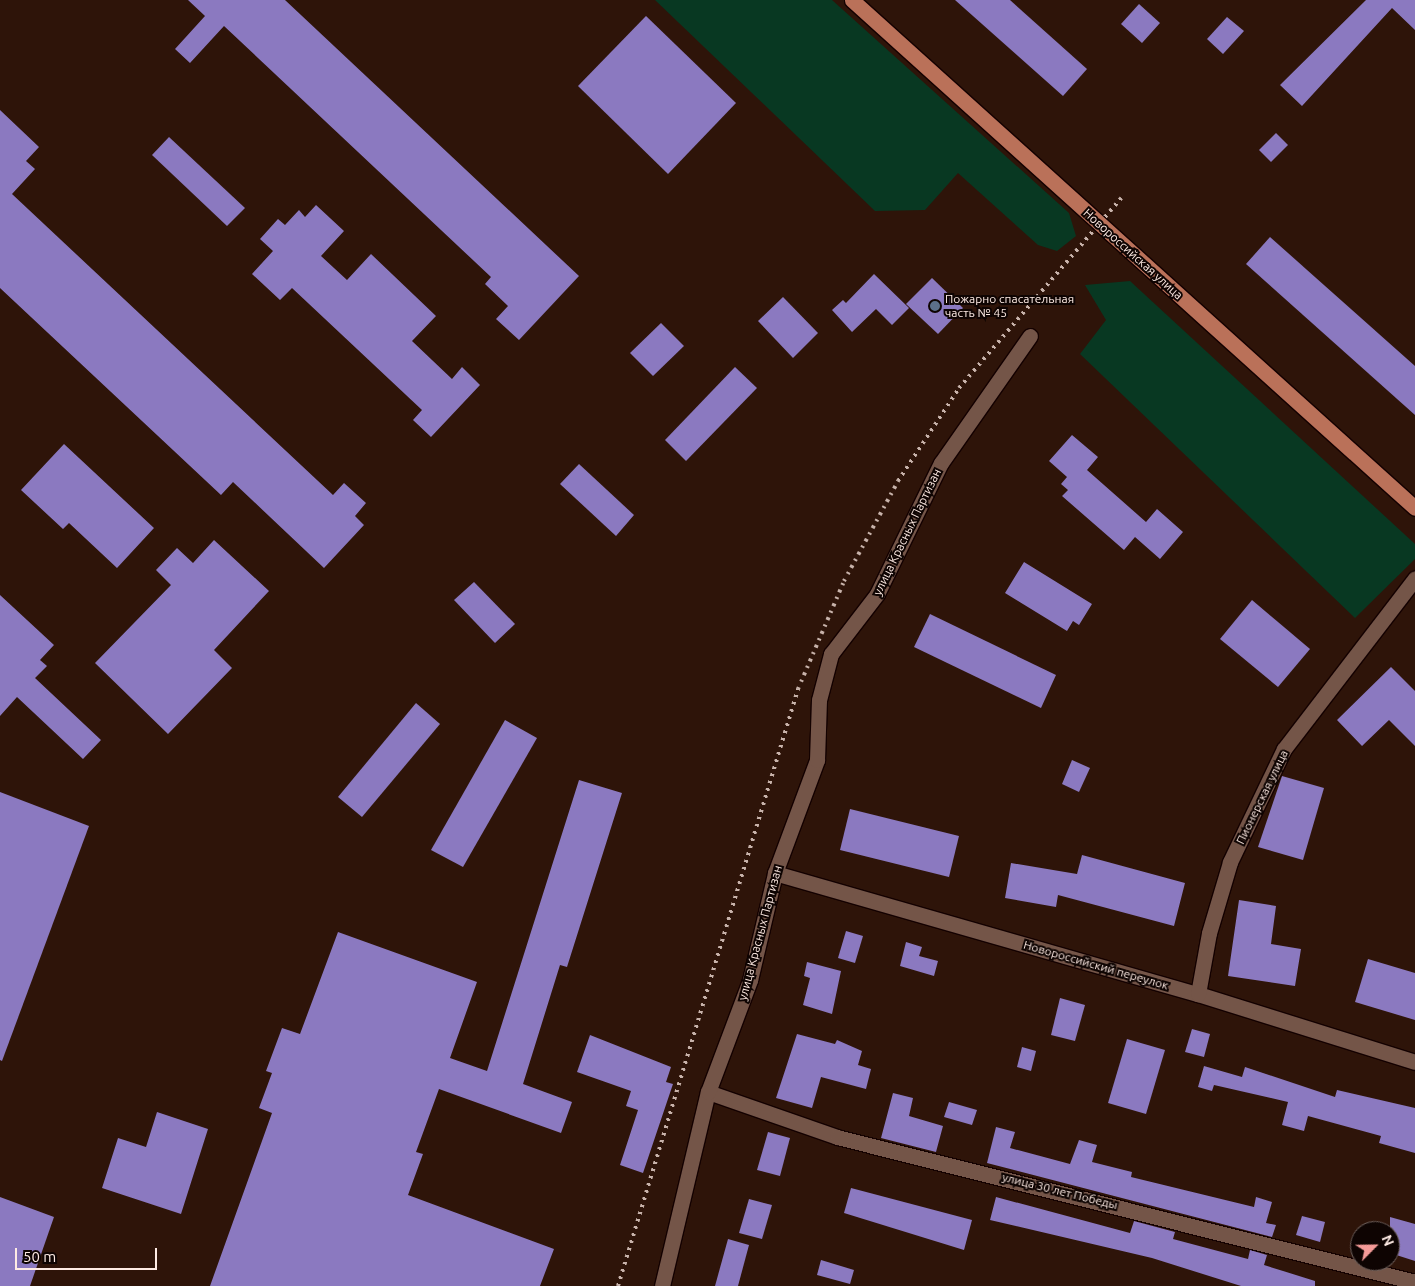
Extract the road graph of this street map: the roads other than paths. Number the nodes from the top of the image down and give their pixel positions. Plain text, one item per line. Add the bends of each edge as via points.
1 (852, 0) edge
2 (1030, 336) dead end
3 (1415, 508) edge
4 (1415, 578) edge
5 (775, 873) junction
6 (1198, 994) junction
7 (1415, 1062) edge
8 (708, 1092) junction
9 (1415, 1282) edge
10 (662, 1286) edge

1 - 3 main road, Новороссийская улица
2 - 5 street, улица Красных Партизан via 941,463 877,594 831,654 819,700 817,760
4 - 6 street, Пионерская улица via 1284,749 1230,862 1209,932
5 - 6 street, Новороссийский переулок
5 - 8 street, улица Красных Партизан via 750,980
6 - 7 street, Новороссийский переулок
8 - 9 street, улица 30 лет Победы via 837,1137
8 - 10 street, улица Красных Партизан

